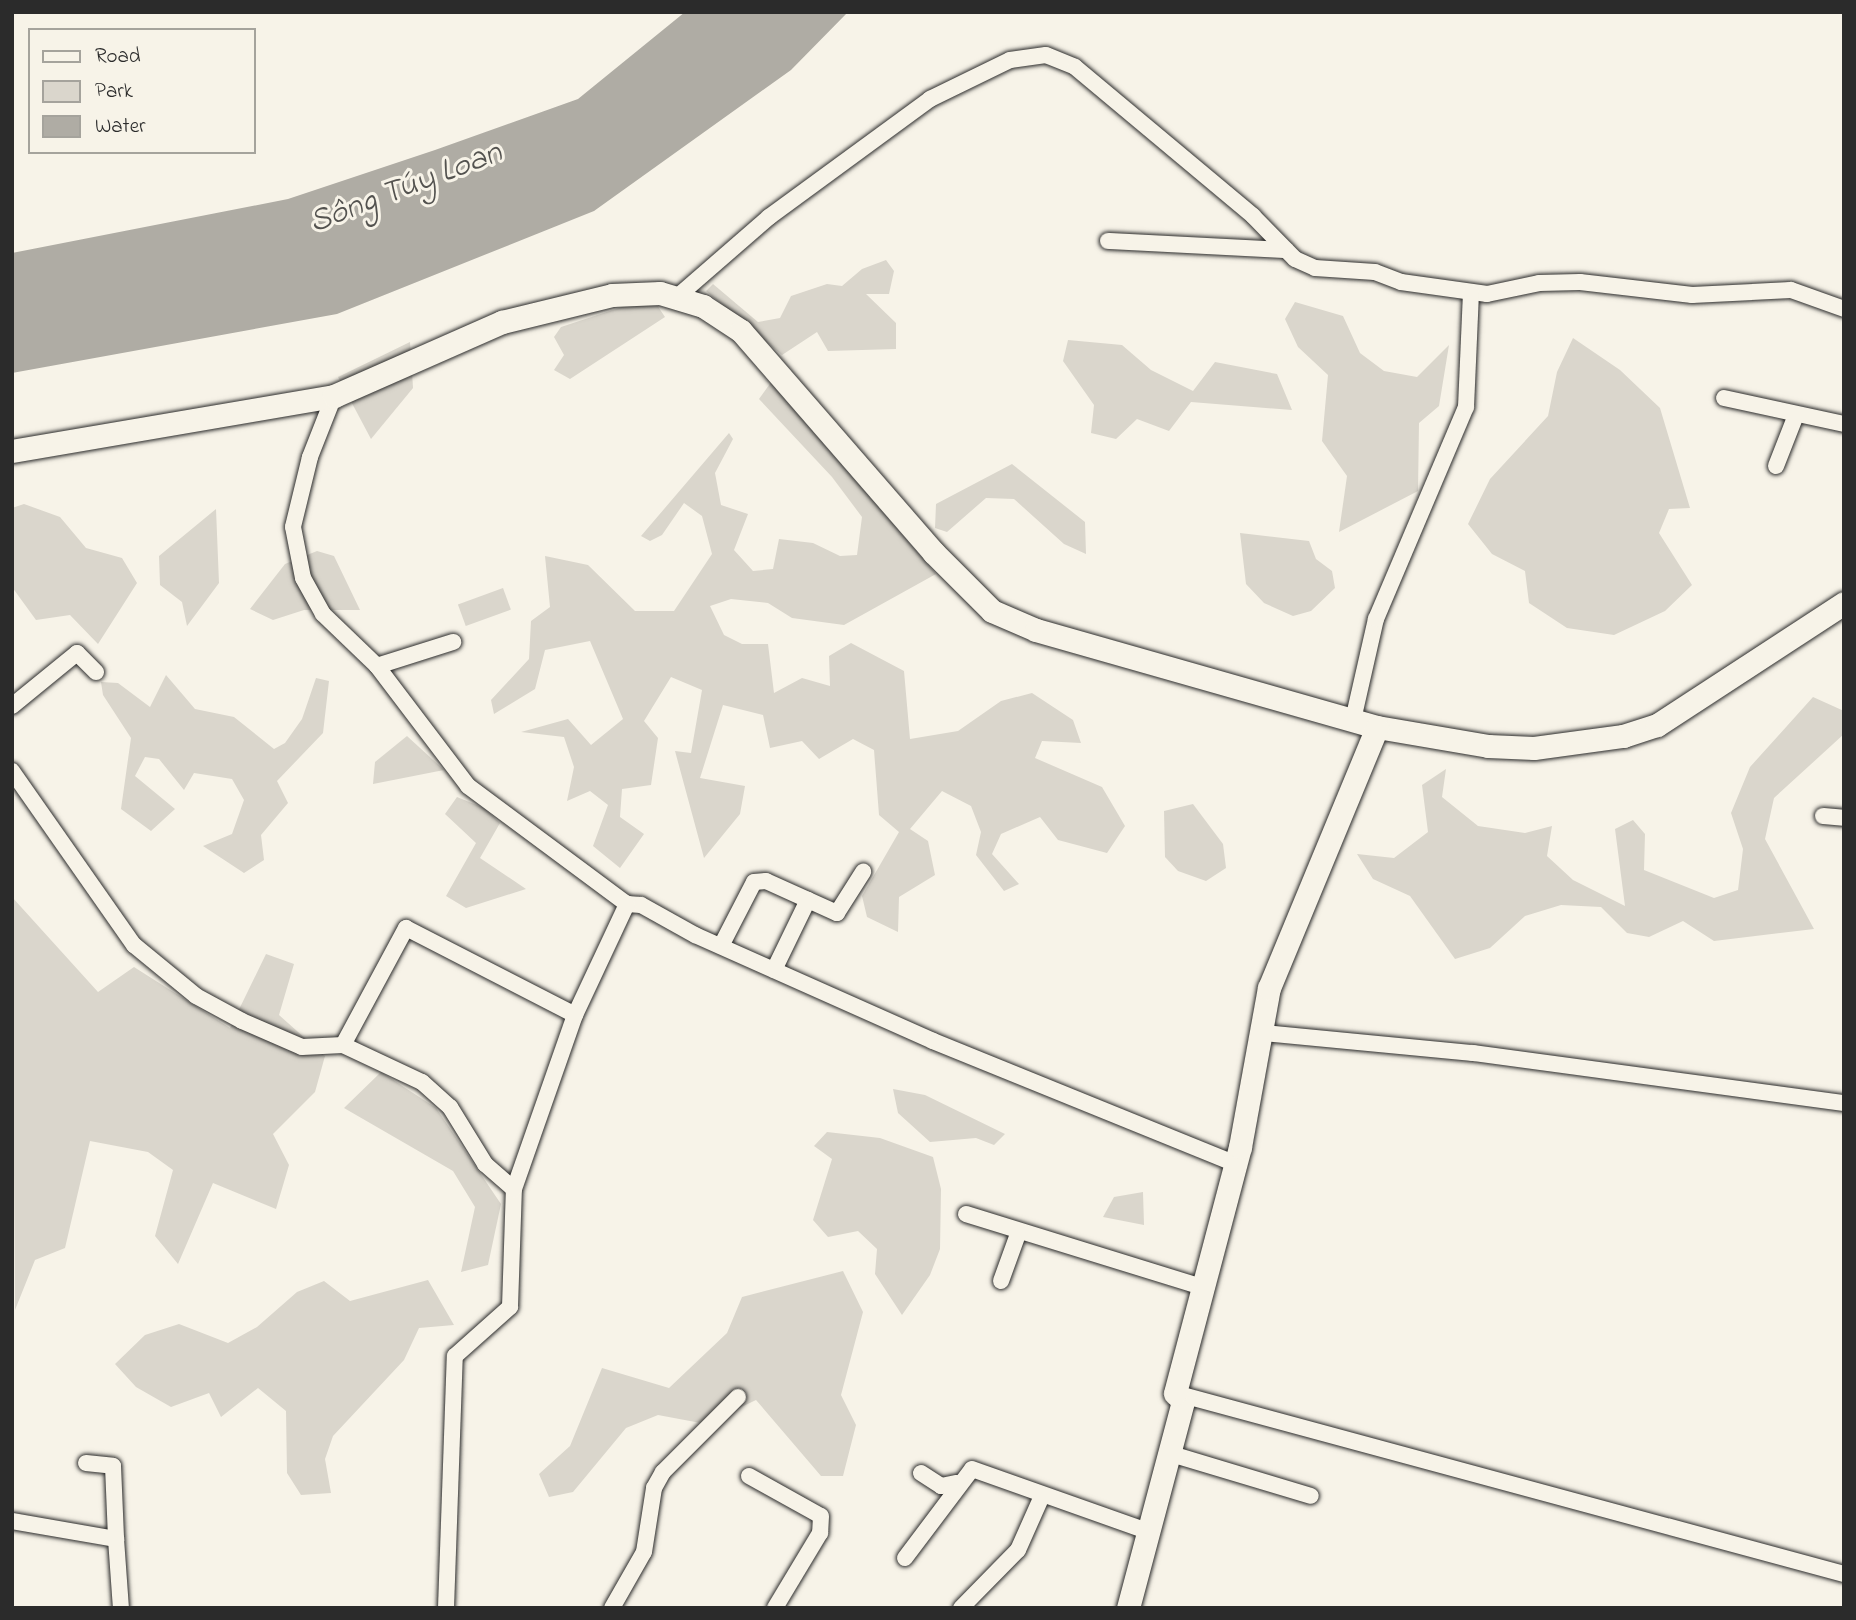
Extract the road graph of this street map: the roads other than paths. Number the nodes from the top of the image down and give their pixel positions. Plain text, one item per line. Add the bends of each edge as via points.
1 (1108, 241) dead end
2 (1286, 250) junction
3 (1471, 293) junction
4 (677, 298) junction
5 (1844, 309) edge
6 (334, 396) junction
7 (1724, 398) dead end
8 (1796, 415) junction
9 (1844, 424) edge
10 (12, 451) edge
11 (1776, 466) dead end
12 (1844, 603) edge
13 (453, 642) dead end
14 (377, 666) junction
15 (96, 672) dead end
16 (12, 706) edge
17 (1353, 720) junction
18 (1377, 727) junction
19 (12, 771) edge
20 (1823, 816) dead end
21 (1844, 818) edge
22 (863, 872) dead end
23 (808, 900) junction
24 (627, 904) junction
25 (721, 946) junction
26 (774, 970) junction
27 (575, 1015) junction
28 (1264, 1032) junction
29 (343, 1045) junction
30 (1844, 1103) edge
31 (1236, 1164) junction
32 (514, 1189) junction
33 (966, 1214) dead end
34 (1018, 1234) junction
35 (1001, 1281) dead end
36 (1206, 1288) junction
37 (1175, 1393) junction
38 (738, 1397) dead end
39 (1168, 1453) junction
40 (86, 1463) dead end
41 (921, 1473) dead end
42 (749, 1476) dead end
43 (957, 1483) junction
44 (1042, 1496) junction
45 (1311, 1496) dead end
46 (12, 1521) edge
47 (1147, 1531) junction
48 (116, 1539) junction
49 (905, 1558) dead end
50 (1844, 1574) edge
51 (121, 1608) edge
52 (446, 1608) edge
53 (612, 1608) edge
54 (775, 1608) edge
55 (961, 1608) edge
56 (1128, 1608) edge

1 - 2 street
2 - 3 street via 1315,268 1375,272 1399,282
2 - 4 street via 1253,215 1075,67 1046,55 1027,55 965,80 907,114 769,217
3 - 5 street via 1580,282 1692,295 1780,289 1812,294
3 - 17 street via 1466,407 1376,619
4 - 6 street via 612,295 502,322
4 - 17 street via 703,306 741,331 933,552 992,611 1037,630
6 - 10 street
6 - 14 street via 310,457 293,546 323,614
7 - 8 street
8 - 9 street
8 - 11 street
12 - 18 street via 1657,725 1623,736 1534,748 1488,746
13 - 14 street
14 - 24 street via 468,786
15 - 16 street via 77,653
17 - 18 street
18 - 28 street via 1285,941 1269,988
19 - 29 street via 134,945 186,988 283,1040 302,1047
20 - 21 street
22 - 23 street via 841,912
23 - 25 street via 766,881 754,882
23 - 26 street
24 - 25 street via 640,905
24 - 27 street
25 - 26 street
26 - 31 street
27 - 29 street via 406,928
27 - 32 street
28 - 30 street via 1460,1051
28 - 31 street
29 - 32 street via 438,1093 485,1164
31 - 36 street
32 - 52 street via 510,1307 455,1356
33 - 34 street
34 - 35 street
34 - 36 street
36 - 37 street
37 - 39 street via 1182,1401
37 - 50 street
38 - 53 street via 663,1472 654,1488 644,1552
39 - 45 street
39 - 47 street
40 - 48 street via 113,1466
41 - 43 street via 941,1486
42 - 54 street via 821,1516 821,1533
43 - 44 street via 972,1469
43 - 49 street
44 - 47 street
44 - 55 street via 1018,1550
46 - 48 street
47 - 56 street
48 - 51 street

